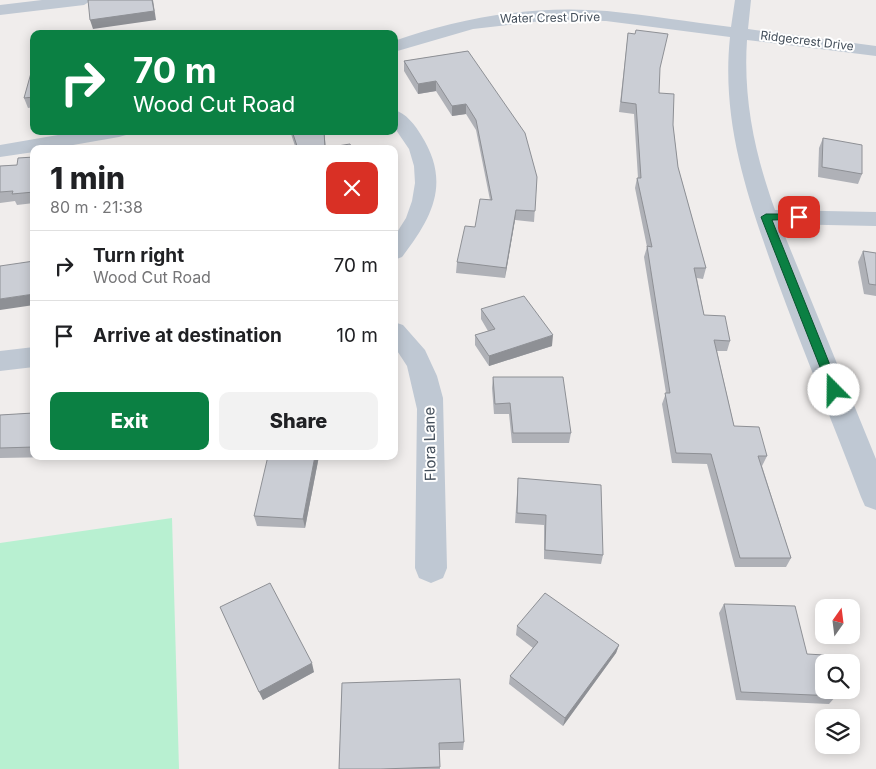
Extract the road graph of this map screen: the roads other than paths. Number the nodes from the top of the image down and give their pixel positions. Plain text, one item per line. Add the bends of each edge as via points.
1 (84, 0) edge
2 (743, 0) edge
3 (0, 10) edge
4 (739, 32) junction
5 (398, 45) edge
6 (876, 51) edge
7 (398, 121) edge
8 (94, 135) edge
9 (30, 145) edge
10 (31, 145) edge
11 (0, 150) edge
12 (766, 217) junction
13 (876, 219) edge
14 (398, 246) edge
15 (398, 335) edge
16 (30, 357) edge
17 (0, 361) edge
18 (873, 483) edge
19 (431, 568) dead end

1 - 3 street
2 - 4 street
4 - 5 street, Water Crest Drive via 606,16 543,15 472,23 427,34
4 - 6 street, Ridgecrest Drive
4 - 12 street via 736,88 739,116
7 - 14 street via 422,153 426,177 418,218
8 - 10 street
9 - 11 street
12 - 13 street
12 - 18 street
15 - 19 street, Flora Lane via 413,352 428,388 431,409
16 - 17 street

